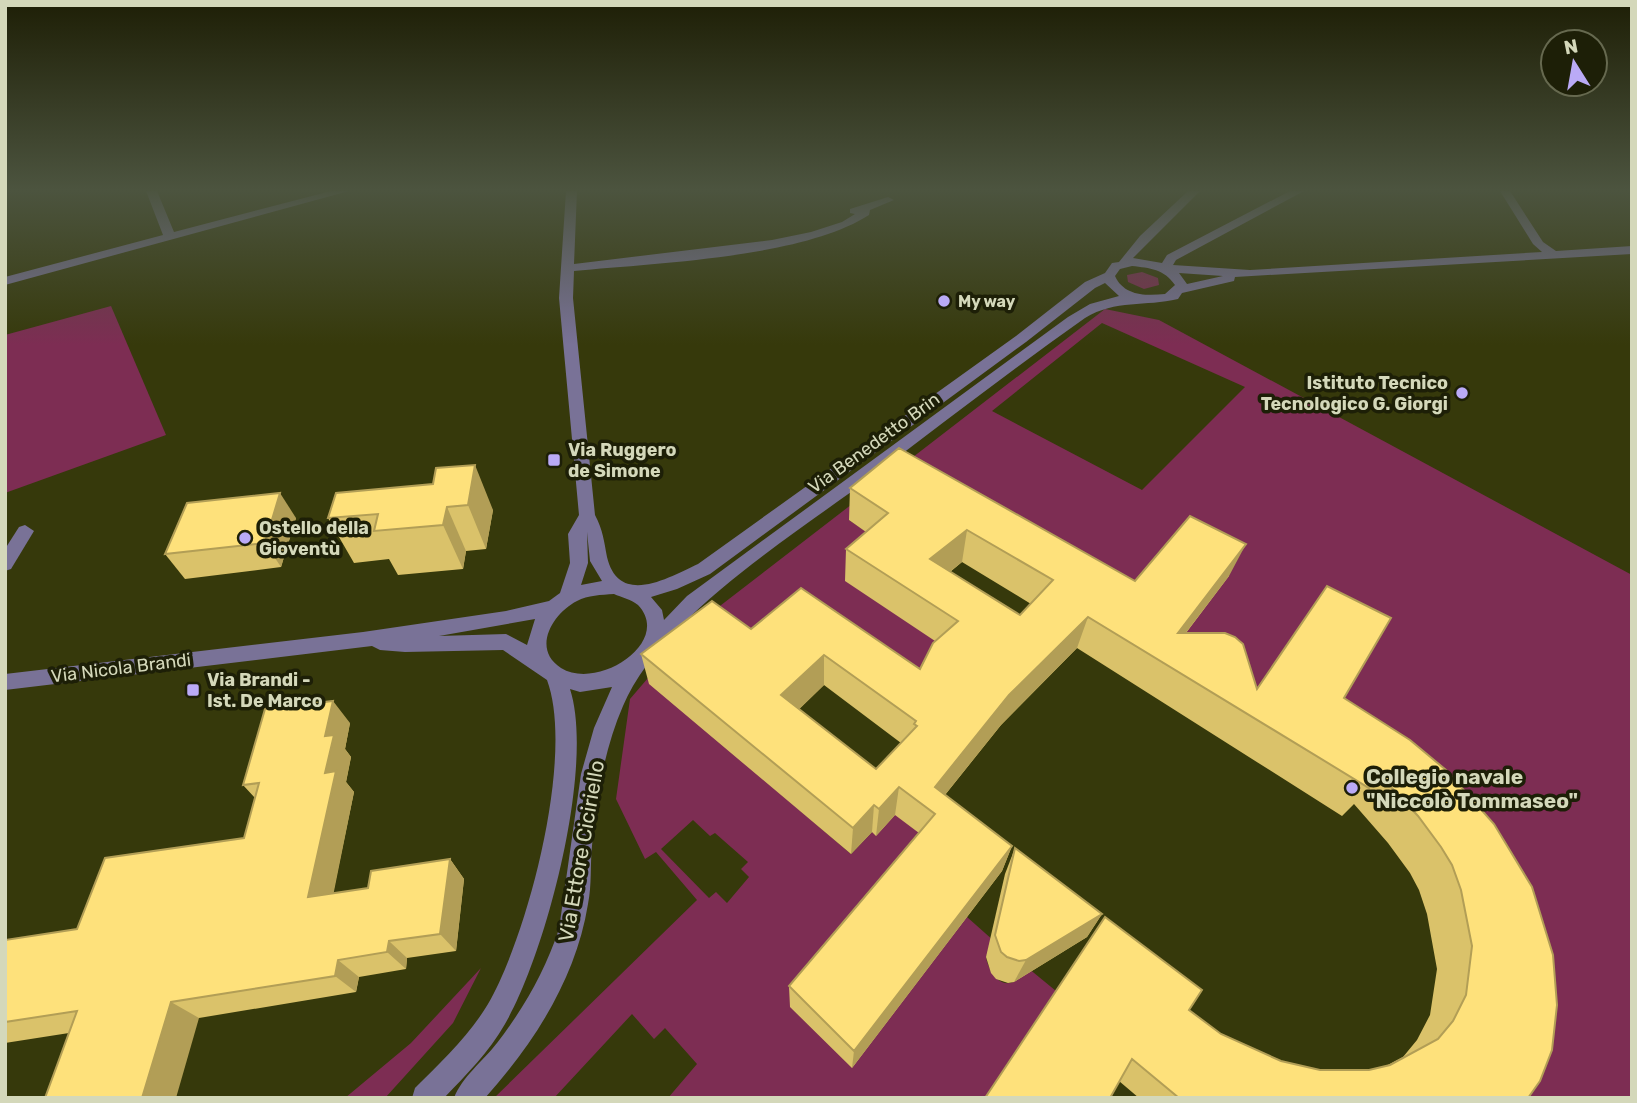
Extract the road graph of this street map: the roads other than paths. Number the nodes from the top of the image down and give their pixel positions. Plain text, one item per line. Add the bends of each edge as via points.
1 (149, 242) edge
2 (568, 242) edge
3 (776, 242) edge
4 (1138, 242) edge
5 (1148, 242) edge
6 (1201, 242) edge
7 (1538, 242) edge
8 (1626, 242) edge
9 (1632, 250) edge
10 (1181, 253) junction
11 (1603, 253) junction
12 (1553, 256) junction
13 (1124, 263) junction
14 (1161, 267) junction
15 (567, 268) junction
16 (1205, 271) junction
17 (1250, 274) junction
18 (1109, 275) junction
19 (5, 281) edge
20 (1179, 290) junction
21 (1136, 298) junction
22 (587, 515) junction
23 (25, 531) dead end
24 (5, 564) edge
25 (615, 587) junction
26 (636, 594) junction
27 (561, 602) junction
28 (363, 640) junction
29 (651, 648) junction
30 (635, 666) junction
31 (550, 670) junction
32 (5, 682) edge
33 (425, 1098) edge
34 (467, 1098) edge

1 - 19 street
2 - 15 street
3 - 15 street
4 - 13 street, Via Benedetto Brin
5 - 14 street via 1146,247
6 - 10 street
7 - 12 street
8 - 11 street
9 - 11 street
10 - 14 street
10 - 16 street
11 - 12 street
12 - 17 street
13 - 14 street
13 - 18 street, Via Benedetto Brin
14 - 16 street
14 - 20 street via 1179,279
15 - 22 street via 566,302
16 - 17 street
17 - 20 street, Via Benedetto Brin
18 - 21 street via 1113,285
18 - 26 street, Via Benedetto Brin via 704,569
20 - 21 street, Via Benedetto Brin via 1162,299
21 - 29 street, Via Benedetto Brin via 1107,300 1091,307 693,601
22 - 25 street via 595,530 599,561
22 - 27 street via 577,534 579,563
23 - 24 street
25 - 26 street
25 - 27 street via 591,588
26 - 29 street via 653,611 657,623
27 - 28 street, Via Nicola Brandi via 522,616
27 - 31 street via 542,621 536,636 537,652
28 - 31 street, Via Nicola Brandi via 506,642
28 - 32 street, Via Nicola Brandi
29 - 30 street
30 - 31 street via 603,681 586,682 569,681
30 - 34 street, Via Ettore Ciciriello via 599,746 581,840 577,902 563,955 543,1000
31 - 33 street, Via Ettore Ciciriello via 567,720 566,759 554,842 531,937 496,1015

